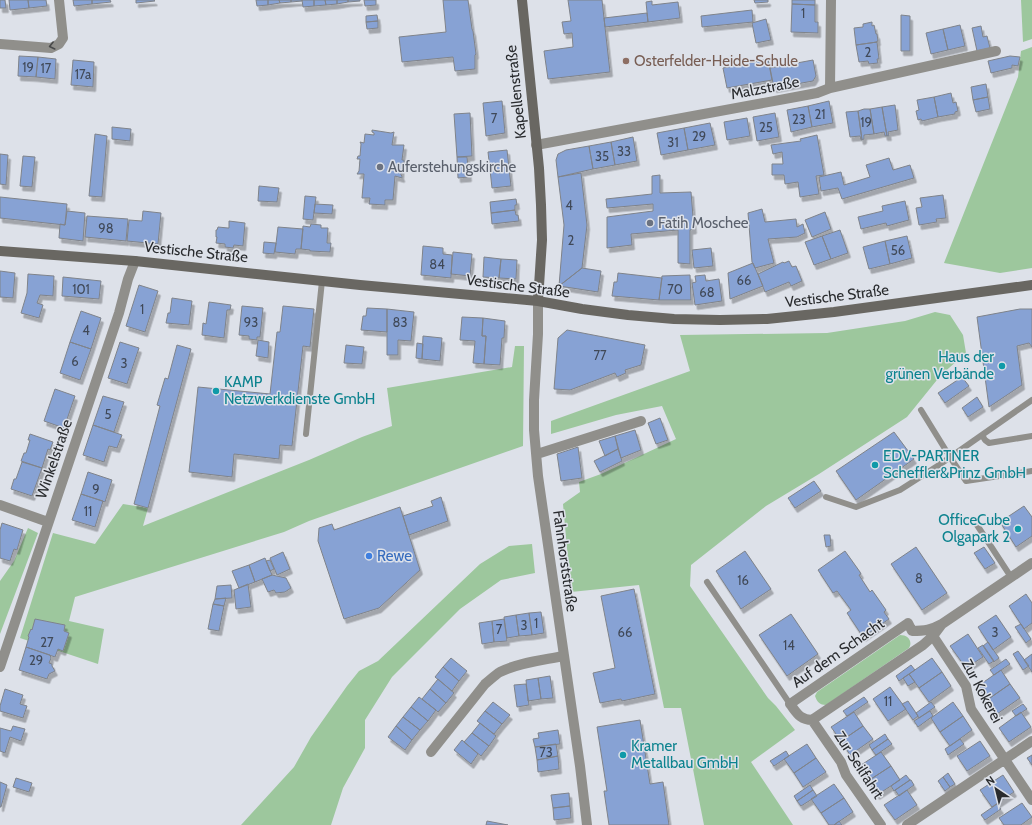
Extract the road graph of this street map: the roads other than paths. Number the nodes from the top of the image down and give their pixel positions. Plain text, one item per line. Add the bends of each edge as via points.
1 (59, 0) edge
2 (522, 0) edge
3 (831, 0) edge
4 (0, 44) edge
5 (996, 51) dead end
6 (830, 88) junction
7 (536, 145) junction
8 (0, 251) edge
9 (135, 261) junction
10 (322, 281) junction
11 (1032, 285) edge
12 (538, 301) junction
13 (1032, 400) edge
14 (922, 410) dead end
15 (641, 421) dead end
16 (306, 434) dead end
17 (982, 435) junction
18 (1032, 436) edge
19 (537, 454) junction
20 (950, 457) junction
21 (1032, 471) edge
22 (826, 497) dead end
23 (0, 505) edge
24 (48, 522) junction
25 (977, 525) dead end
26 (1032, 563) edge
27 (1011, 577) junction
28 (707, 582) dead end
29 (942, 624) junction
30 (933, 636) junction
31 (563, 656) junction
32 (0, 667) edge
33 (790, 704) junction
34 (812, 720) junction
35 (1032, 741) edge
36 (431, 752) dead end
37 (1004, 760) junction
38 (1032, 800) edge
39 (587, 825) edge
40 (881, 825) edge
41 (907, 825) edge

1 -> 4 street via 63,38 59,44 51,48
2 - 7 street, Kapellenstraße
3 - 6 street
5 - 6 street, Malzstraße
6 - 7 street, Malzstraße via 817,93
7 - 12 street, Kapellenstraße via 542,224
8 - 9 street, Vestische Straße
9 - 10 street, Vestische Straße
9 - 24 street, Winkelstraße
10 - 12 street, Vestische Straße
10 - 16 lane
11 - 12 street, Vestische Straße via 767,319 674,319 582,309
12 - 19 street, Fahnhorststraße via 534,400
13 - 17 lane
14 - 20 lane
15 - 19 street
17 - 18 lane via 989,443
17 - 20 lane
19 - 31 street, Fahnhorststraße
20 - 21 lane via 966,481
20 - 22 lane via 900,490 856,507
23 - 24 street
24 - 32 street, Winkelstraße
25 - 27 lane
26 - 27 street, Auf dem Schacht
27 - 29 street, Auf dem Schacht
28 - 33 lane
29 - 30 street, Auf dem Schacht
29 - 33 street, Auf dem Schacht via 932,629 912,631 908,623
30 - 34 street, Auf dem Schacht
30 - 37 street, Zur Kokerei via 966,686 971,709
31 - 36 street via 509,668 493,677
31 - 39 street, Fahnhorststraße
33 - 34 street, Auf dem Schacht via 801,718
34 - 40 street, Zur Seilfahrt
35 - 37 street
37 - 38 street, Zur Kokerei
37 - 41 street

